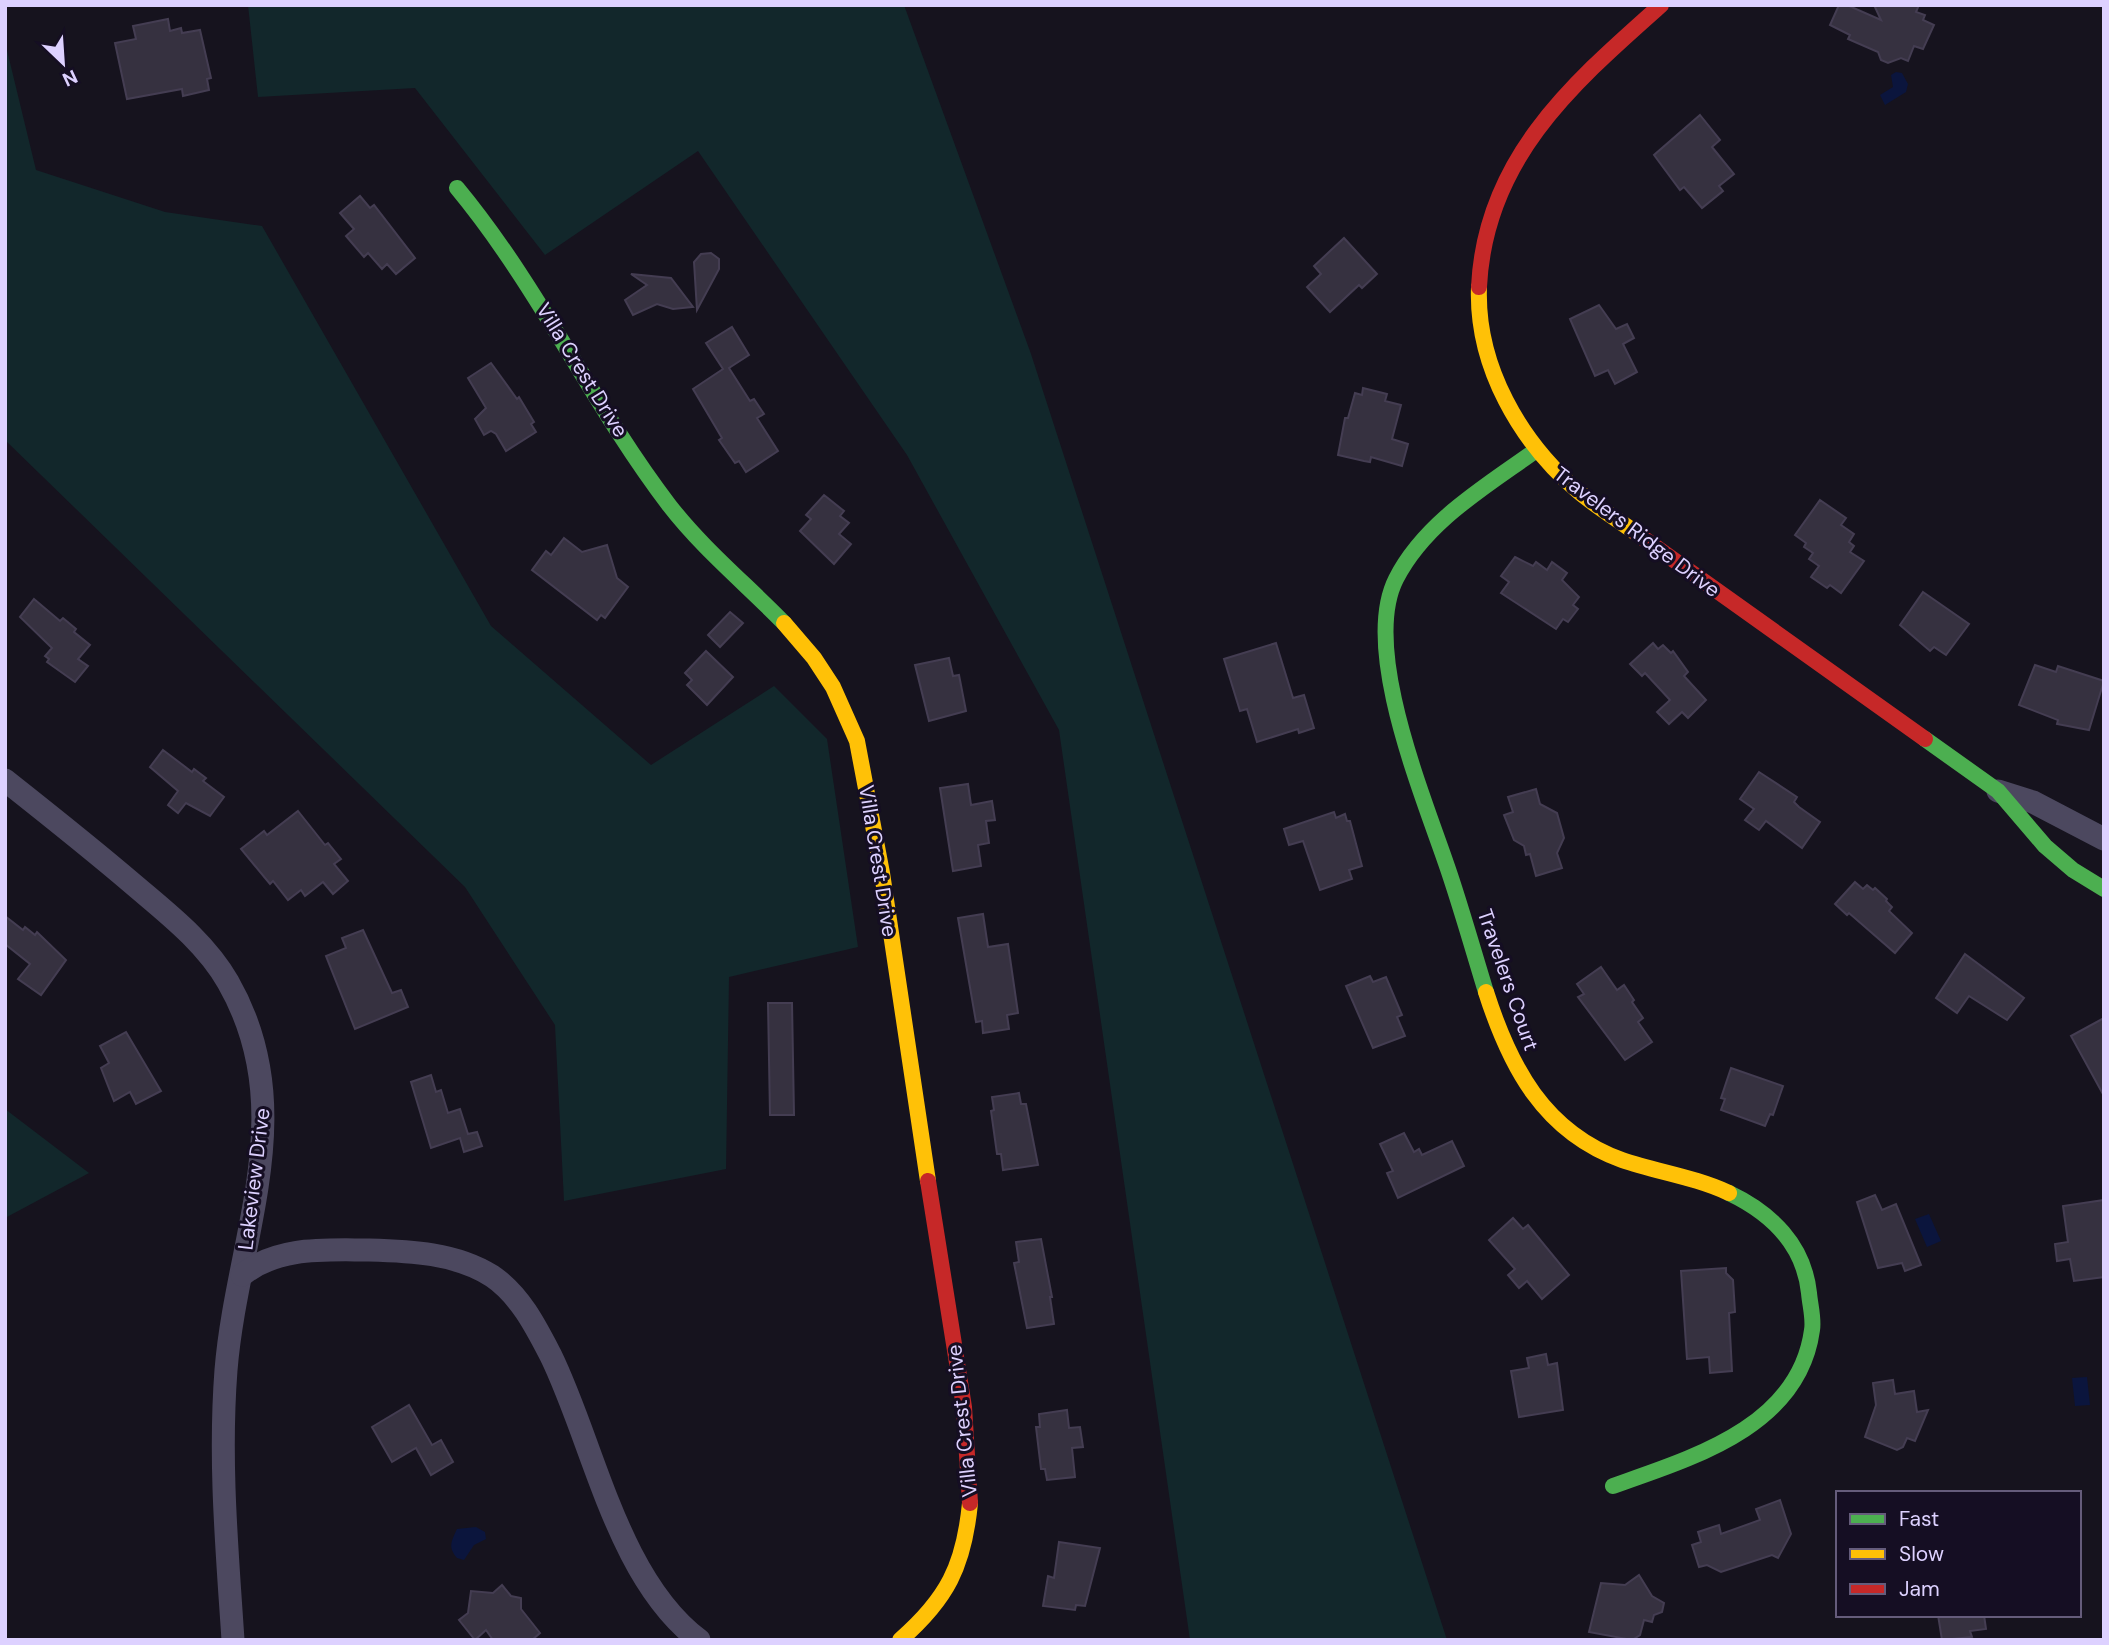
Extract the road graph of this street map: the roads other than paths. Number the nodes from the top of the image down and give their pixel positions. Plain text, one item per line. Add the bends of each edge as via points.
1 (1661, 5) edge
2 (457, 188) dead end
3 (1535, 451) junction
4 (5, 780) edge
5 (1998, 791) junction
6 (2104, 839) edge
7 (2104, 889) edge
8 (242, 1275) junction
9 (1614, 1486) dead end
10 (233, 1640) edge
11 (699, 1640) edge
12 (900, 1640) edge

1 - 3 street, Travelers Ridge Drive via 1540,126 1510,169 1485,234 1478,299 1484,342 1504,401
2 - 12 street, Villa Crest Drive via 531,285 668,504 706,549 786,623 821,665 838,694 859,751 882,873 972,1477 970,1527 955,1570 929,1613
3 - 5 street, Travelers Ridge Drive via 1580,493 1672,561
3 - 9 street, Travelers Court via 1416,549 1394,583 1383,629 1396,700 1494,1013 1518,1072 1558,1124 1617,1160 1699,1181 1751,1203 1792,1245 1812,1304 1813,1328 1804,1364 1776,1408 1721,1445
4 - 8 street, Lakeview Drive via 198,942 238,1001 257,1051 265,1103
5 - 6 street, Travelers Ridge Drive via 2033,802
5 - 7 street, Travelers Ridge Drive via 2045,848
8 - 10 street, Lakeview Drive via 228,1346 221,1463
8 - 11 street via 274,1256 363,1250 443,1257 492,1277 520,1303 542,1339 638,1562 664,1604

